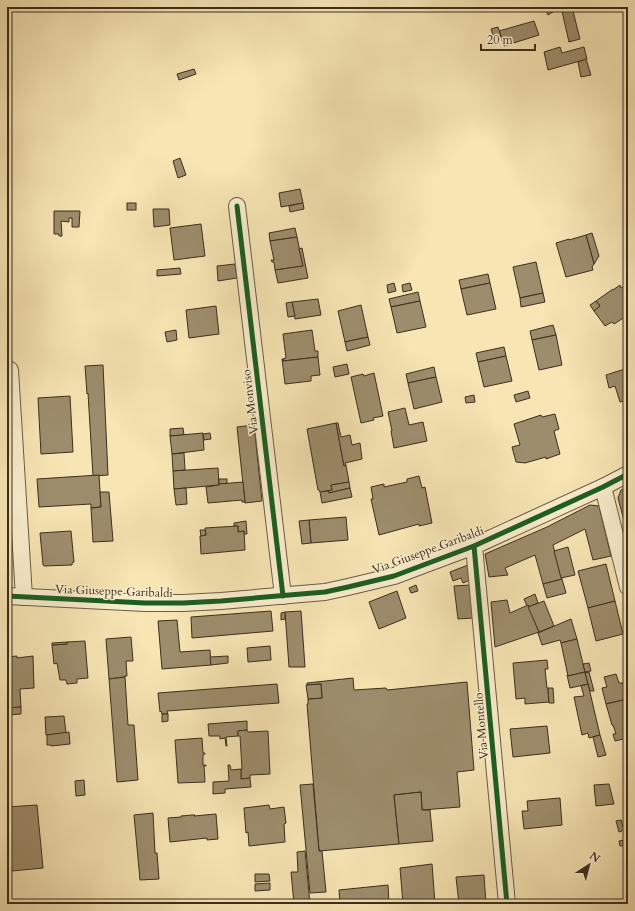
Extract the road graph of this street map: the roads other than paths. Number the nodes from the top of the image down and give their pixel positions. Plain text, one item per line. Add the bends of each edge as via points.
1 (237, 206) dead end
2 (10, 370) dead end
3 (628, 474) edge
4 (603, 487) junction
5 (474, 546) junction
6 (628, 587) edge
7 (7, 596) edge
8 (283, 596) junction
9 (24, 597) junction
10 (507, 904) edge

1 - 8 street, Via Monviso
2 - 9 street
3 - 4 street, Via Giuseppe Garibaldi
4 - 5 street, Via Giuseppe Garibaldi
4 - 6 street
5 - 8 street, Via Giuseppe Garibaldi via 394,576 325,592
5 - 10 street, Via Montello
7 - 9 street, Via Giuseppe Garibaldi
8 - 9 street, Via Giuseppe Garibaldi via 183,604

